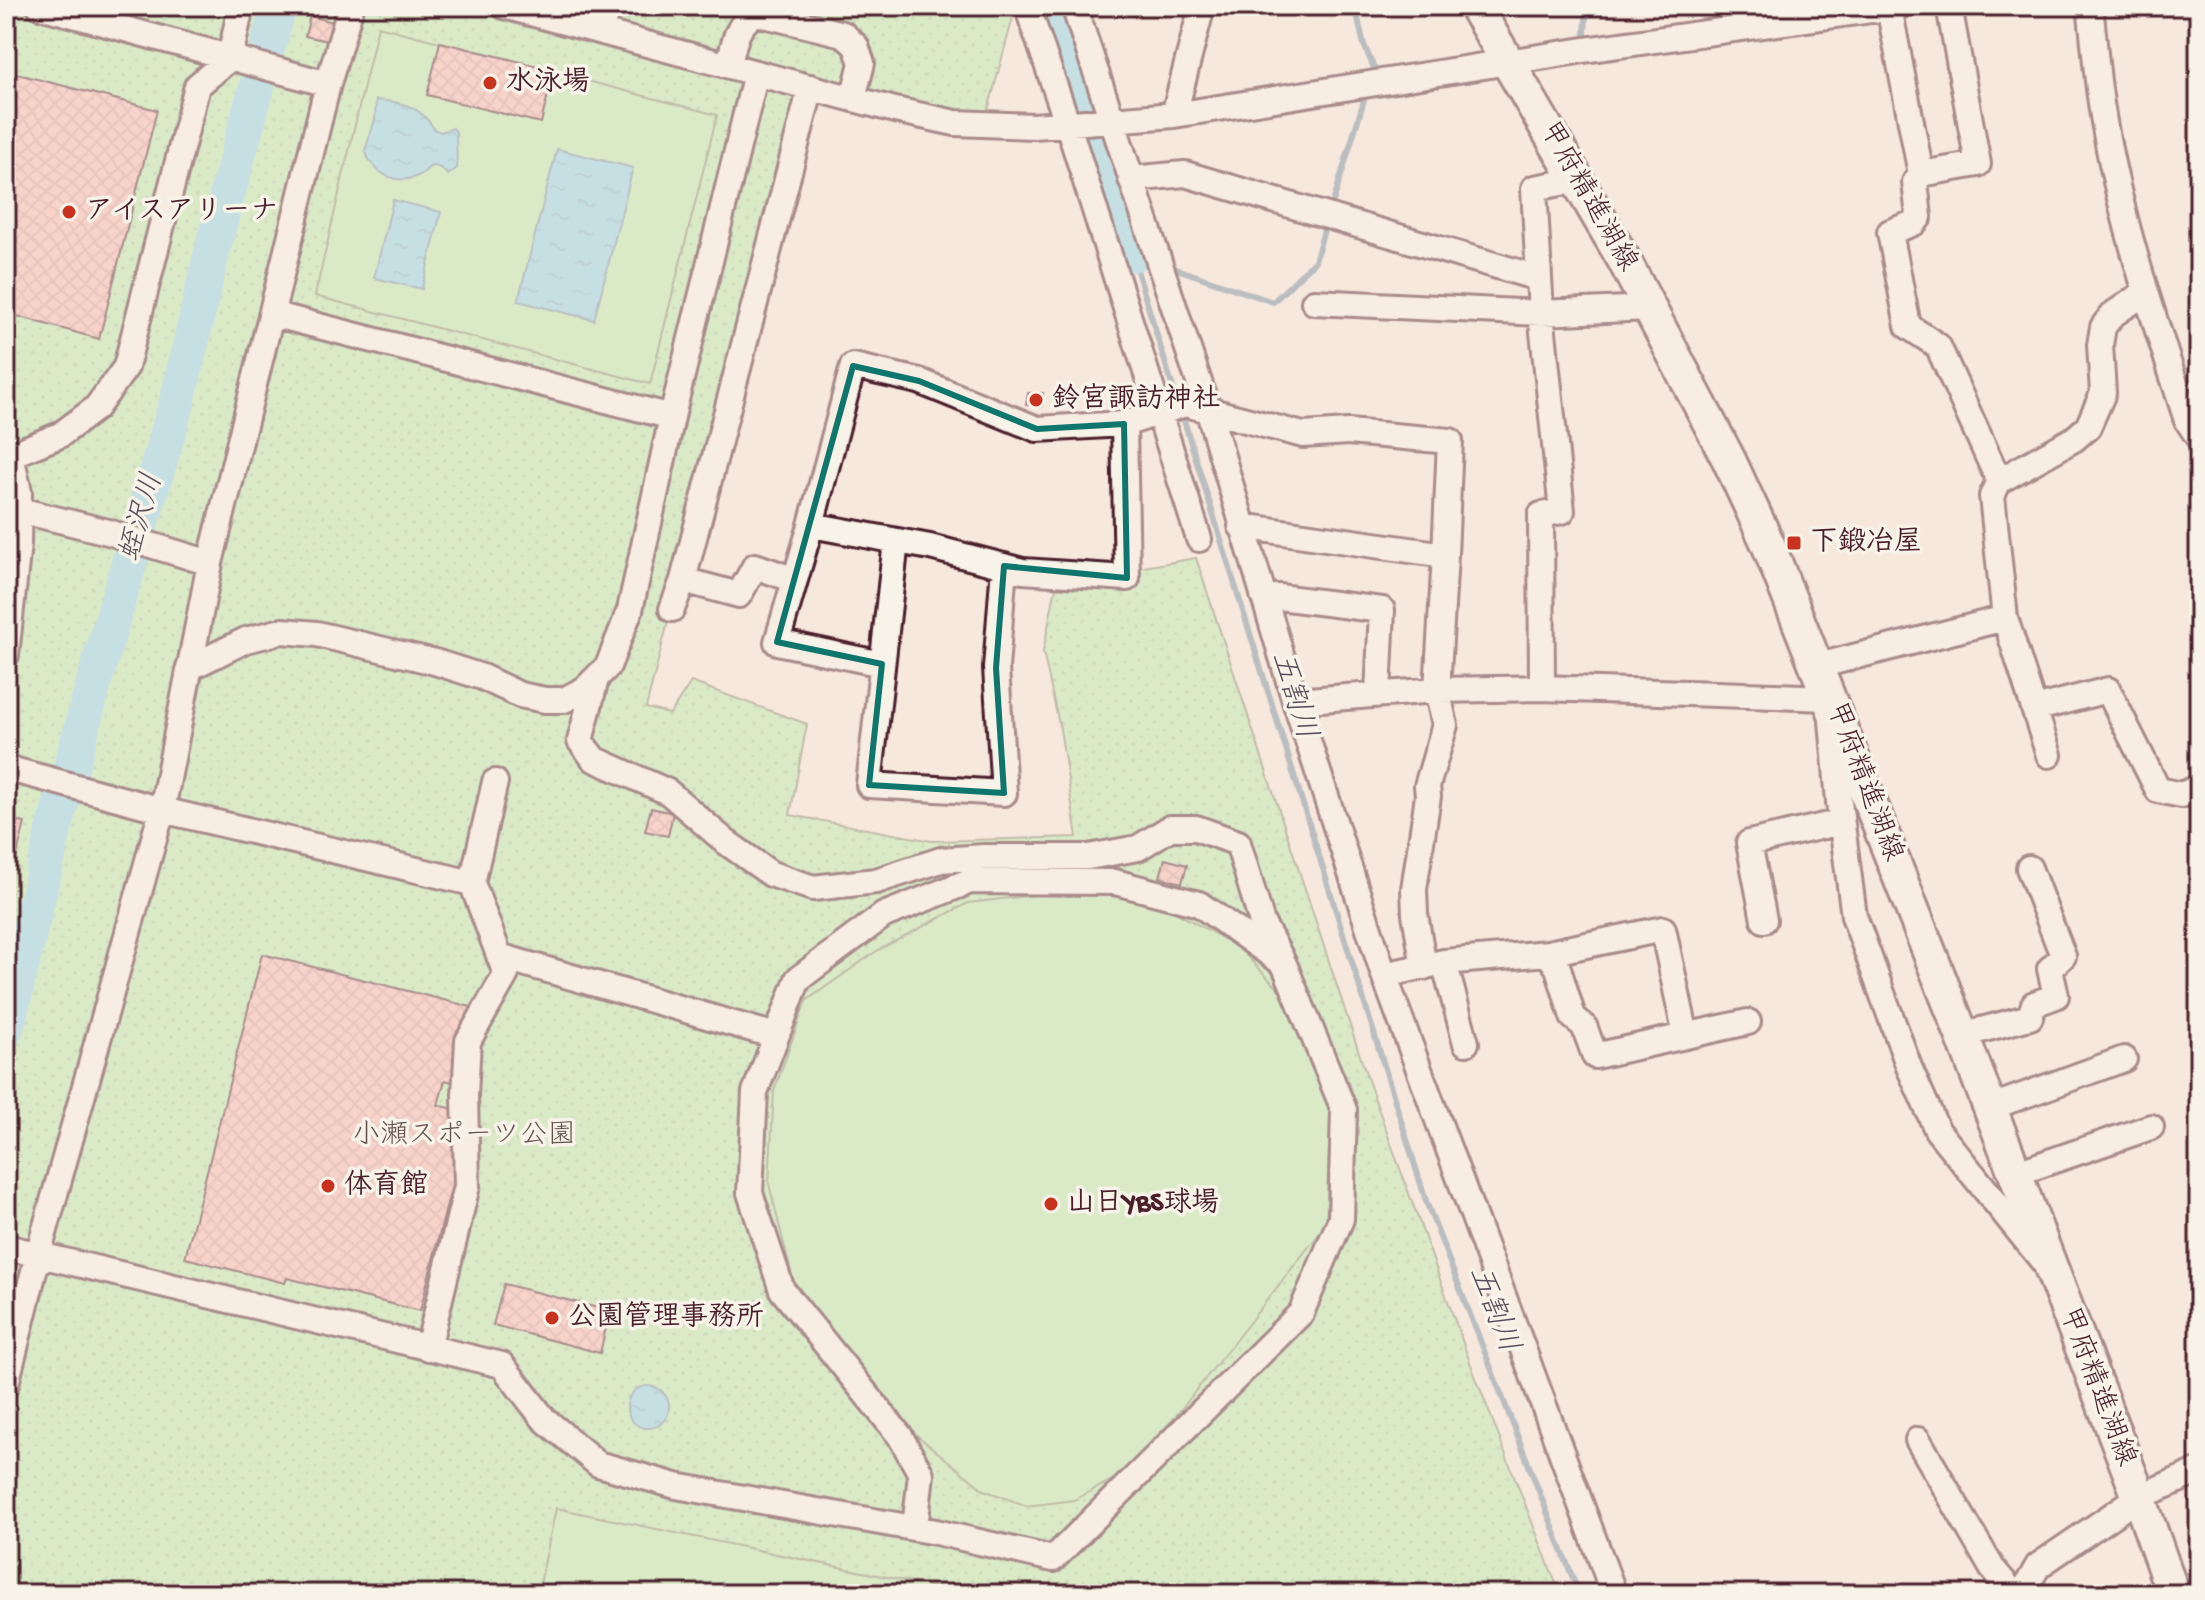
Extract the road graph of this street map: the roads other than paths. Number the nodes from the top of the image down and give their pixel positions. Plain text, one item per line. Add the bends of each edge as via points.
1 (40, 6) edge
2 (241, 6) edge
3 (351, 6) edge
4 (504, 6) edge
5 (1027, 6) edge
6 (1074, 6) edge
7 (1202, 6) edge
8 (1475, 6) edge
9 (1949, 6) edge
10 (2090, 6) edge
11 (1894, 7) edge
12 (542, 11) edge
13 (604, 18) edge
14 (230, 58) junction
15 (1508, 61) junction
16 (729, 65) junction
17 (756, 73) junction
18 (328, 84) junction
19 (811, 87) junction
20 (853, 98) junction
21 (1174, 115) junction
22 (1108, 121) junction
23 (1071, 124) junction
24 (1921, 174) junction
25 (1131, 179) junction
26 (1578, 180) junction
27 (1538, 278) junction
28 (2146, 292) junction
29 (1314, 302) dead end
30 (1649, 308) junction
31 (1541, 313) junction
32 (272, 314) junction
33 (1179, 409) junction
34 (672, 417) junction
35 (1124, 424) junction
36 (2199, 438) edge
37 (9, 453) edge
38 (1999, 481) junction
39 (19, 510) junction
40 (811, 525) junction
41 (1241, 526) junction
42 (1199, 539) dead end
43 (896, 541) junction
44 (1445, 555) junction
45 (210, 563) junction
46 (1004, 566) junction
47 (683, 580) junction
48 (795, 580) junction
49 (1263, 595) junction
50 (672, 609) dead end
51 (2005, 618) junction
52 (6, 655) edge
53 (882, 664) junction
54 (1818, 666) junction
55 (189, 668) junction
56 (596, 679) junction
57 (1542, 688) junction
58 (1437, 690) junction
59 (1378, 694) junction
60 (1830, 698) junction
61 (1295, 701) junction
62 (2034, 709) junction
63 (2049, 755) dead end
64 (6, 768) edge
65 (495, 782) dead end
66 (2199, 787) edge
67 (162, 810) junction
68 (1841, 822) junction
69 (2029, 868) dead end
70 (472, 883) junction
71 (1764, 920) dead end
72 (1548, 953) junction
73 (499, 956) junction
74 (1284, 964) junction
75 (1434, 965) junction
76 (1384, 975) junction
77 (1748, 1022) dead end
78 (1962, 1035) junction
79 (776, 1036) junction
80 (1686, 1036) junction
81 (1466, 1043) dead end
82 (2124, 1059) dead end
83 (1989, 1108) junction
84 (2151, 1127) dead end
85 (2014, 1174) junction
86 (6, 1247) edge
87 (38, 1255) junction
88 (2052, 1272) junction
89 (428, 1348) junction
90 (6, 1384) edge
91 (1918, 1440) dead end
92 (2199, 1471) edge
93 (2139, 1497) junction
94 (915, 1528) junction
95 (1614, 1594) edge
96 (2014, 1594) edge
97 (2022, 1594) edge
98 (2173, 1594) edge

1 - 14 street
2 - 14 street
3 - 18 street
4 - 12 street
5 - 23 street
6 - 22 street
7 - 21 street
8 - 15 main road, 甲府精進湖線
9 - 24 street via 1978,164
10 - 28 street via 2101,105
11 - 15 street
11 - 24 street
12 - 13 street
13 - 16 street
14 - 18 street
14 - 37 street via 197,86 126,367 96,408 60,435
15 - 21 street
15 - 26 main road, 甲府精進湖線
16 - 17 street
16 - 20 street via 736,32 756,13 843,34 856,46 862,63
17 - 19 street
17 - 34 street
18 - 32 street
19 - 20 street
19 - 47 street
20 - 23 street via 955,123
21 - 22 street
22 - 23 street
22 - 25 street
23 - 33 street
24 - 38 street via 1915,182 1919,217 1890,232 1908,326 1938,346
25 - 27 street via 1185,174
25 - 33 street via 1164,278
26 - 27 street via 1534,188
26 - 30 main road, 甲府精進湖線
27 - 31 street
28 - 36 street via 2187,420
28 - 38 street via 2103,327 2103,393 2088,427
29 - 31 street
30 - 31 street
30 - 54 main road, 甲府精進湖線 via 1729,460
31 - 57 street via 1562,511 1541,515
32 - 34 street
32 - 45 street
33 - 35 street
33 - 41 street
33 - 42 street
33 - 44 street via 1303,435 1348,432 1450,441
34 - 56 street via 630,610 608,666
35 - 40 street via 1037,429 919,381 853,366
35 - 46 street via 1127,578
37 - 39 street
38 - 51 street via 1992,496
39 - 45 street
39 - 52 street
40 - 43 street
40 - 48 street
41 - 44 street
41 - 49 street
43 - 46 street
43 - 53 street
44 - 58 street
45 - 55 street
46 - 53 street via 996,668 1004,793 869,785
47 - 48 street via 739,595 755,566
47 - 50 street
48 - 53 street via 777,642
49 - 59 street via 1382,610
49 - 61 street
51 - 54 street
51 - 62 street
54 - 60 main road, 甲府精進湖線
55 - 56 street via 246,640 282,631 317,634 435,662 545,700 564,700
55 - 67 street
56 - 74 street via 580,741 594,759 668,792 771,874 813,888 876,881 941,860 1088,857 1138,848 1170,828 1196,828 1238,843 1262,923
57 - 58 street
57 - 60 street
58 - 59 street
58 - 75 street via 1445,725 1427,786 1414,889 1415,914
59 - 61 street
60 - 68 street
60 - 78 main road, 甲府精進湖線
61 - 76 street
62 - 63 street
62 - 66 street via 2108,690 2158,790 2182,795
64 - 67 street
65 - 70 street
67 - 70 street
67 - 87 street
68 - 71 street via 1749,843
68 - 88 street via 1854,916 1937,1130
69 - 78 street via 2063,956 2050,969 2056,996 2034,1004 2030,1017
70 - 73 street
72 - 75 street
72 - 80 street via 1595,1056
72 - 80 street via 1663,929
73 - 79 street
73 - 89 street via 506,974 468,1041 467,1186
74 - 79 street via 1199,904 1115,882 970,881 884,915 798,979
74 - 94 street via 1344,1110 1341,1219 1301,1313 1053,1559
75 - 76 street
75 - 81 street
76 - 95 street
77 - 80 street
78 - 83 main road, 甲府精進湖線
79 - 94 street via 755,1092 750,1193 782,1290 900,1436 921,1474
82 - 83 street
83 - 85 main road, 甲府精進湖線
84 - 85 street
85 - 88 main road, 甲府精進湖線
86 - 87 street
87 - 89 street
87 - 90 street
88 - 93 main road, 甲府精進湖線
89 - 94 street via 502,1365 544,1419 598,1464 676,1486
91 - 96 street via 1992,1568
92 - 93 street
93 - 97 street via 2038,1566
93 - 98 main road, 甲府精進湖線

